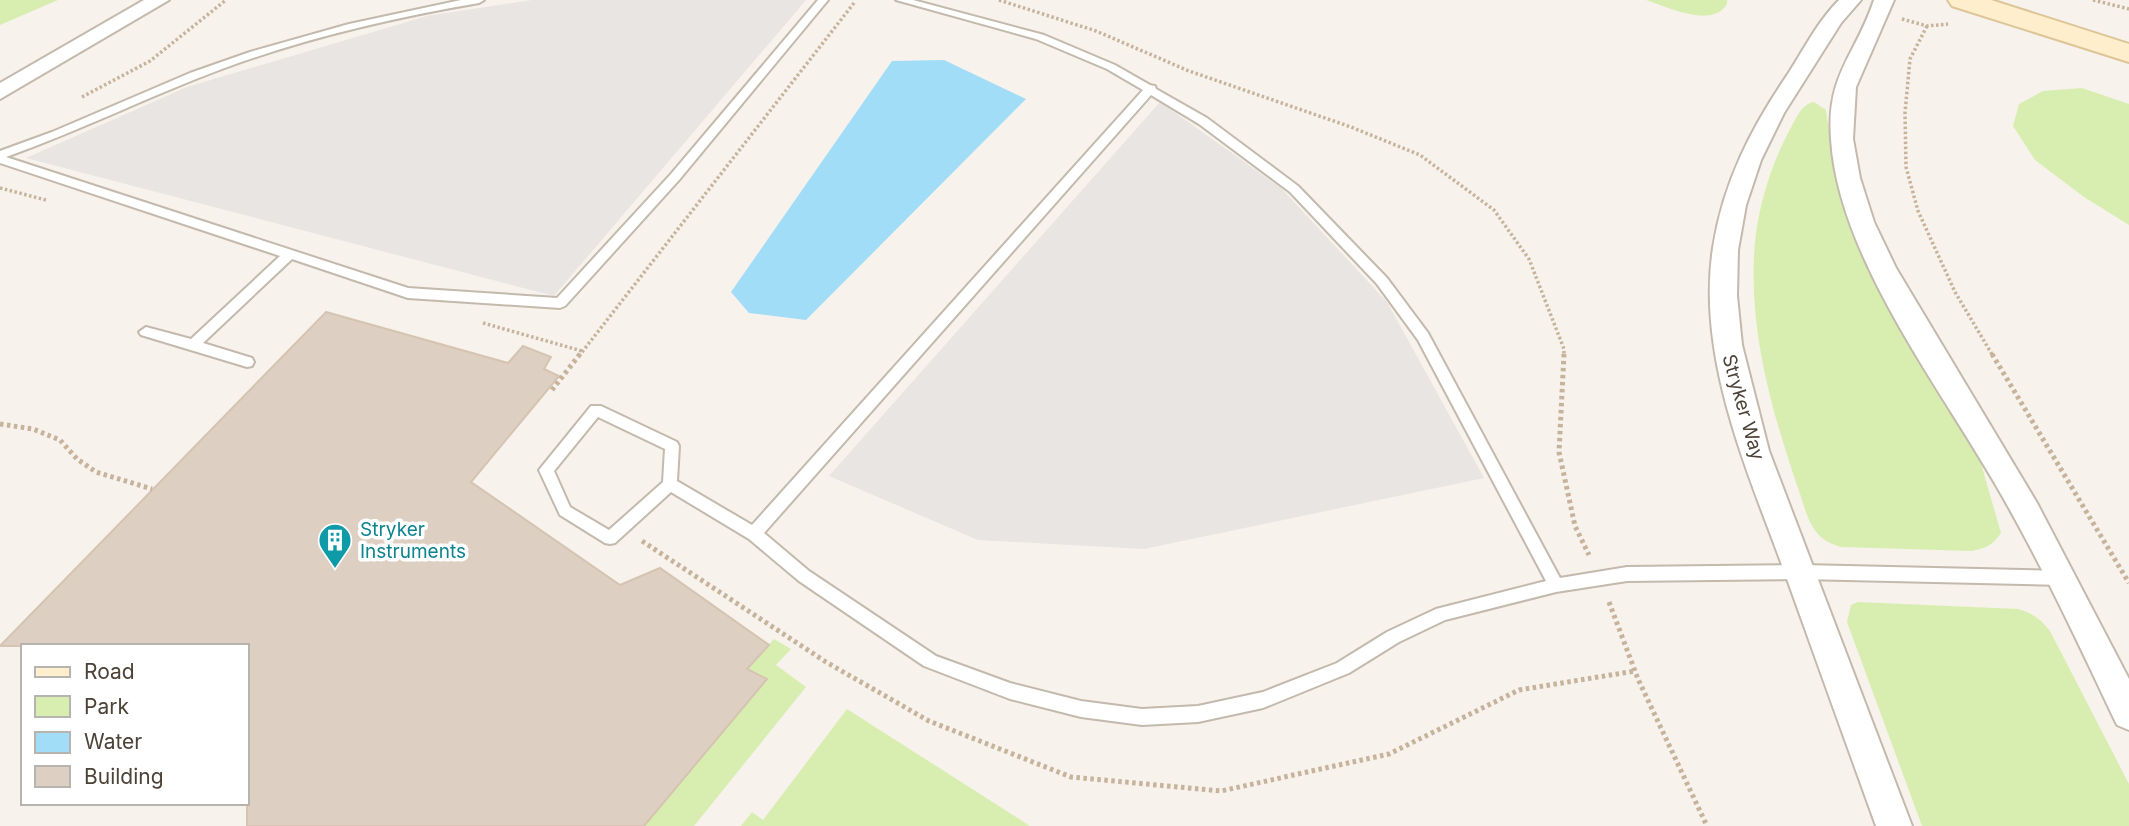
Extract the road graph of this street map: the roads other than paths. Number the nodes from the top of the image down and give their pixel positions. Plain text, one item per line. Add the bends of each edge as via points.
1 (159, 0) edge
2 (479, 0) edge
3 (822, 0) edge
4 (901, 0) edge
5 (1851, 0) edge
6 (1884, 0) edge
7 (1962, 0) edge
8 (2129, 53) edge
9 (1151, 88) junction
10 (0, 92) edge
11 (0, 157) edge
12 (289, 255) junction
13 (146, 332) dead end
14 (193, 345) junction
15 (247, 362) dead end
16 (670, 484) junction
17 (754, 534) junction
18 (1802, 572) junction
19 (2062, 578) junction
20 (1556, 585) junction
21 (2129, 714) edge
22 (1894, 826) edge

1 - 10 street
2 - 11 lane via 347,27 233,62
3 - 12 lane via 675,177 560,303 408,293
4 - 9 lane via 1040,37
5 - 18 street, Stryker Way via 1778,101 1749,155 1734,197 1724,251 1724,321 1736,390
6 - 19 street via 1849,74 1842,142 1850,180 1880,261
7 - 8 main road
9 - 17 lane
9 - 20 lane via 1293,189 1398,300 1469,419
11 - 12 lane
12 - 14 lane
13 - 14 lane
14 - 15 lane
16 - 16 lane via 672,446 596,410 546,470 565,511 610,538
16 - 17 lane
17 - 20 lane via 804,576 930,661 1010,691 1081,709 1142,717 1198,714 1263,700 1343,668 1392,637 1442,614
18 - 19 lane
18 - 20 lane via 1627,574
18 - 22 street, Stryker Way
19 - 21 street

